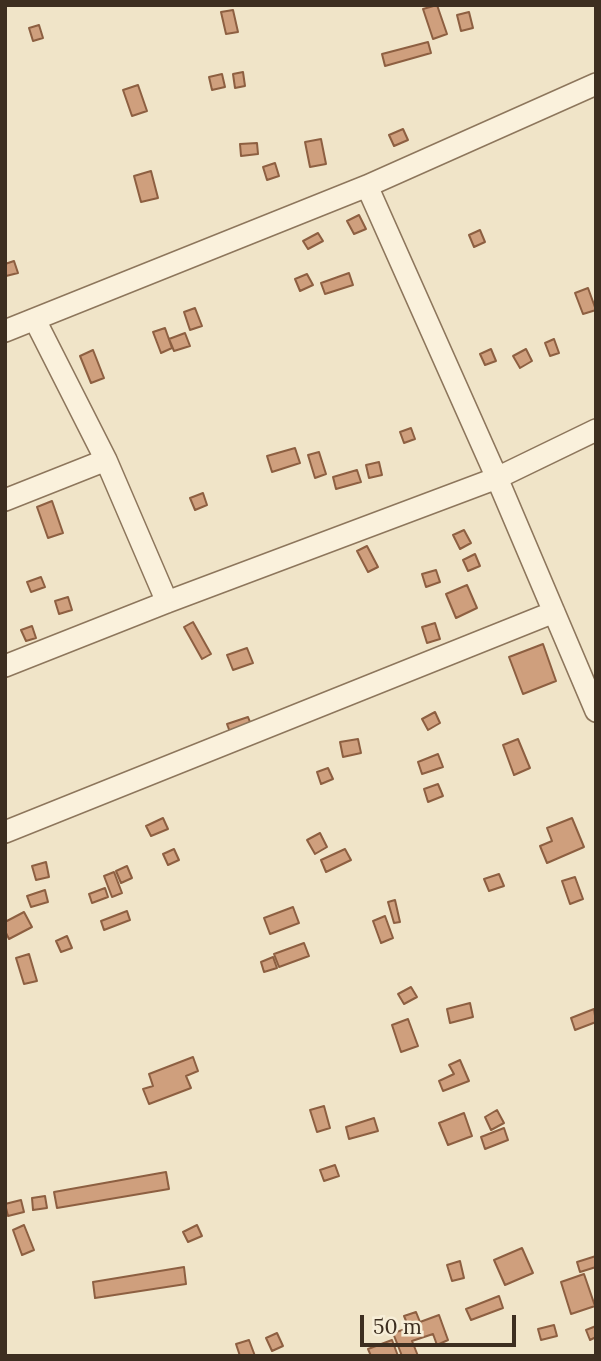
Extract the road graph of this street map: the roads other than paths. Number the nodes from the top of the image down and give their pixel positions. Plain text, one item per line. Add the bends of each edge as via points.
1 (596, 83) edge
2 (367, 186) junction
3 (35, 320) junction
4 (5, 331) edge
5 (596, 430) edge
6 (106, 460) junction
7 (497, 478) junction
8 (5, 500) edge
9 (167, 602) junction
10 (554, 612) junction
11 (5, 666) edge
12 (596, 711) edge
13 (5, 832) edge

1 - 2 street
2 - 3 street
2 - 7 street
3 - 4 street
3 - 6 street
5 - 7 street
6 - 8 street
6 - 9 street
7 - 9 street
7 - 10 street
9 - 11 street
10 - 12 street
10 - 13 street

